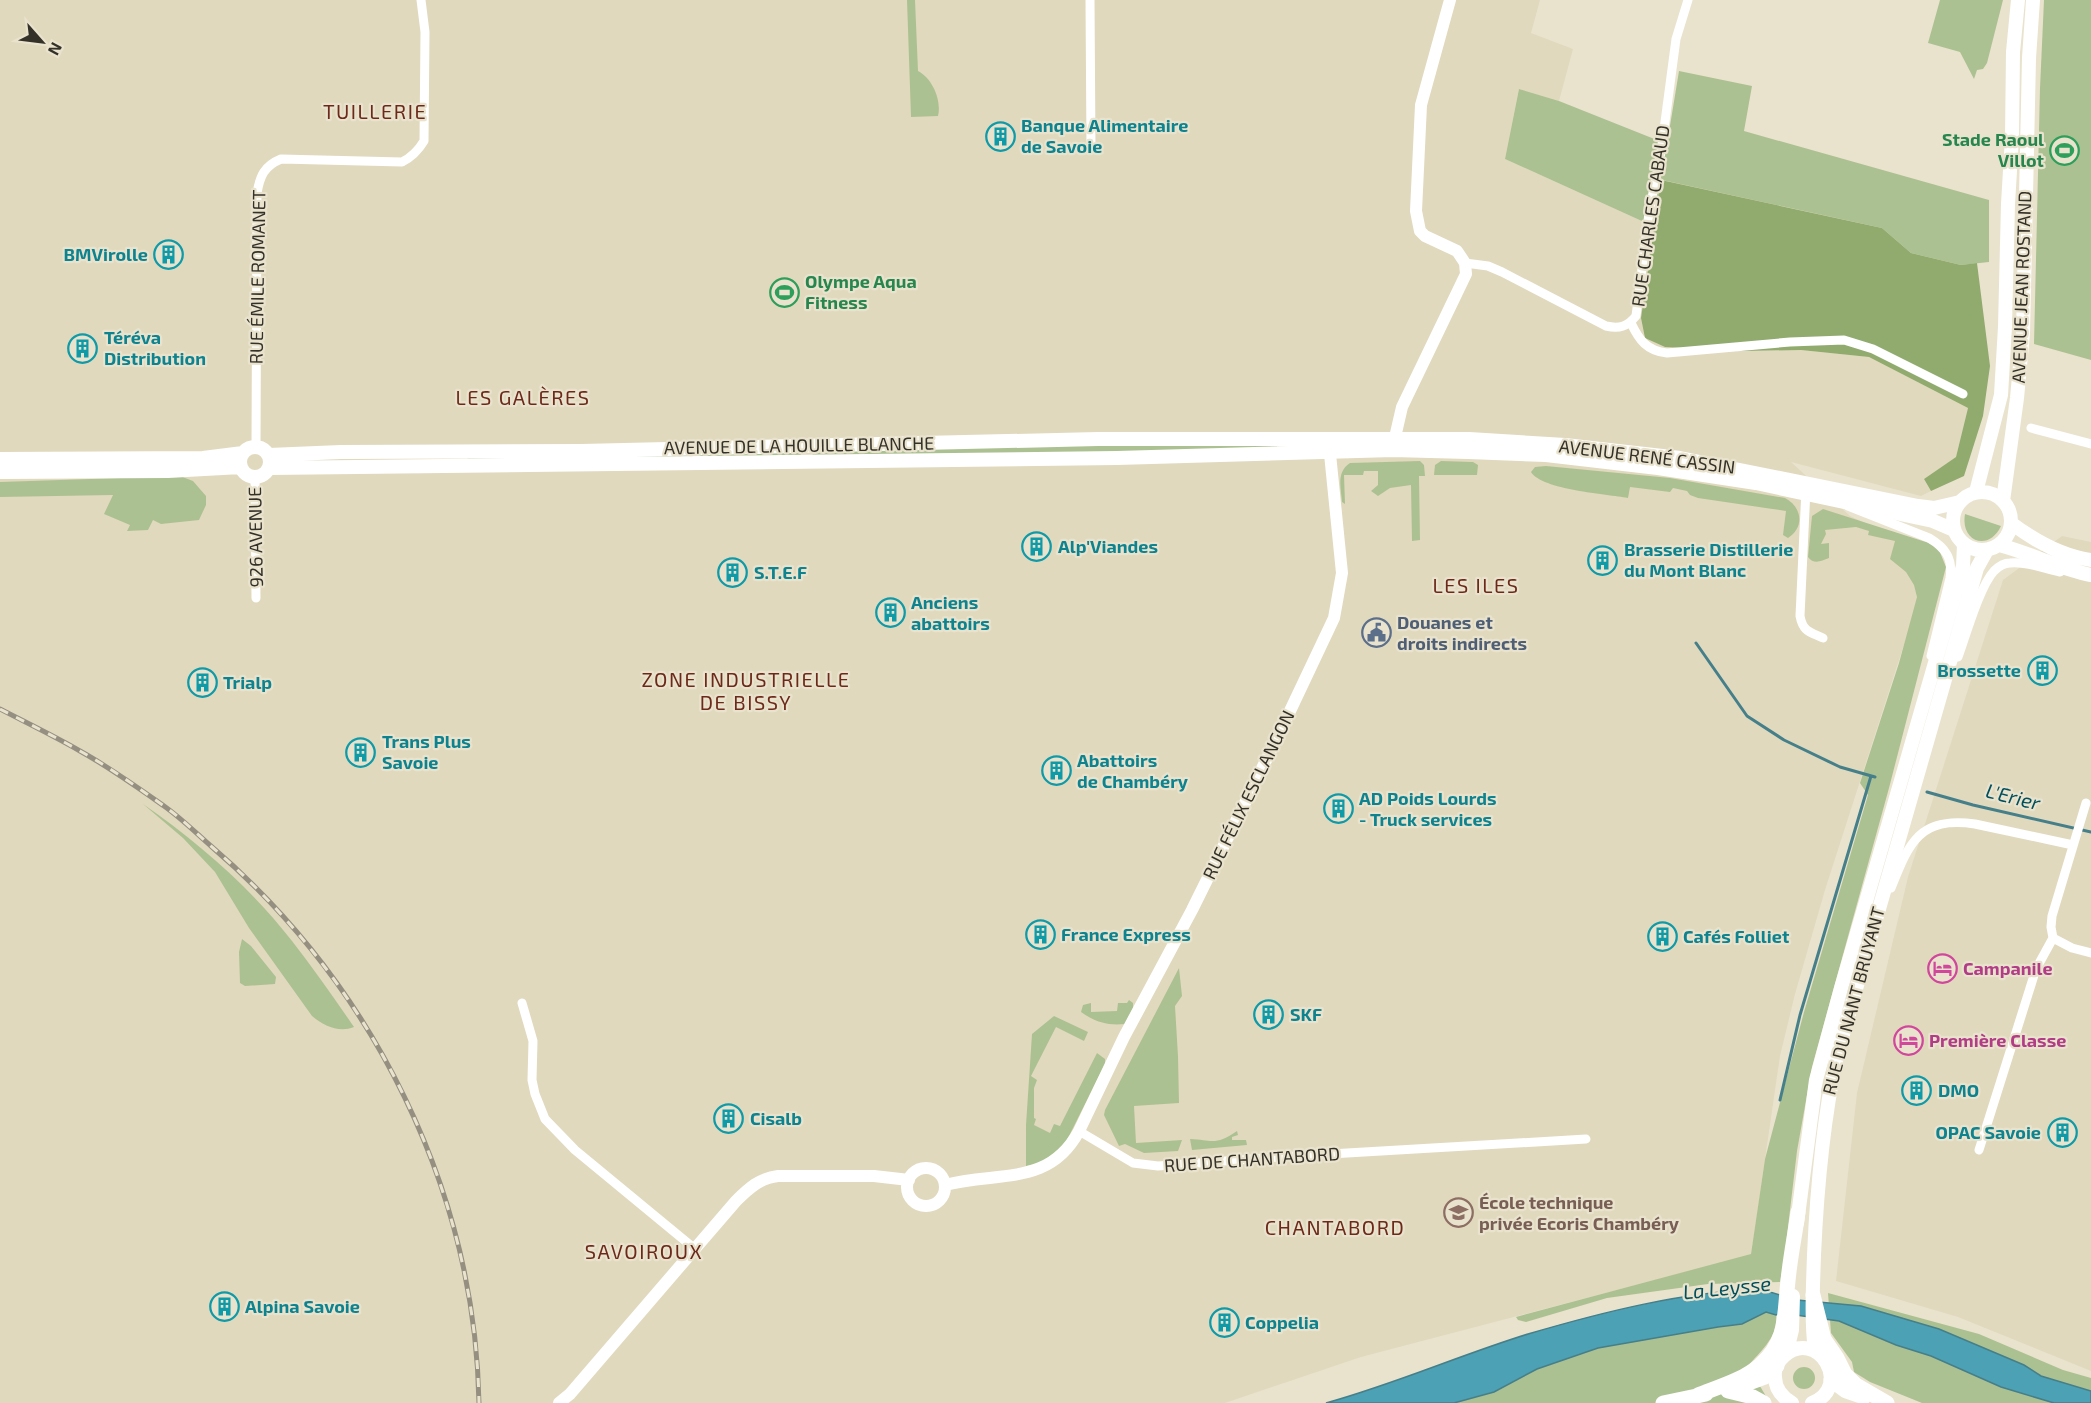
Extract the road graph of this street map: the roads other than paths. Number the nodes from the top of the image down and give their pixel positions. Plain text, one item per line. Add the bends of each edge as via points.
1 (421, 0) edge
2 (1090, 0) edge
3 (1450, 0) edge
4 (1688, 0) edge
5 (2018, 0) edge
6 (2033, 0) edge
7 (1091, 147) dead end
8 (1466, 263) junction
9 (1631, 323) junction
10 (1963, 394) dead end
11 (2031, 428) dead end
12 (1393, 444) junction
13 (2091, 444) edge
14 (1329, 446) junction
15 (246, 455) junction
16 (0, 459) edge
17 (269, 461) junction
18 (0, 472) edge
19 (255, 477) junction
20 (1806, 488) junction
21 (1976, 492) junction
22 (2004, 501) junction
23 (1840, 502) junction
24 (1960, 502) junction
25 (2011, 523) junction
26 (1954, 530) junction
27 (1929, 538) joint
28 (1964, 545) junction
29 (1993, 548) junction
30 (2091, 560) edge
31 (2089, 575) edge
32 (256, 598) dead end
33 (1823, 638) dead end
34 (1930, 729) junction
35 (1908, 758) junction
36 (2086, 803) dead end
37 (2073, 845) junction
38 (2053, 938) junction
39 (1870, 939) junction
40 (2091, 953) edge
41 (522, 1003) dead end
42 (1079, 1131) junction
43 (1586, 1139) dead end
44 (1979, 1150) dead end
45 (909, 1180) junction
46 (945, 1185) junction
47 (1798, 1212) joint
48 (694, 1249) junction
49 (1813, 1289) joint
50 (1786, 1336) junction
51 (1818, 1344) junction
52 (1781, 1360) junction
53 (1831, 1380) junction
54 (1728, 1391) junction
55 (1698, 1395) junction
56 (1819, 1401) edge
57 (560, 1403) edge
58 (1664, 1403) edge
59 (1764, 1403) edge
60 (1792, 1403) edge
61 (1887, 1403) edge

1 - 15 street, RUE ÉMILE ROMANET via 425,32 424,141 420,149 402,162 281,159 262,172 257,193
2 - 7 street
3 - 8 street via 1421,105 1416,211 1420,231 1456,251
4 - 9 street, RUE CHARLES CABAUD via 1676,39 1636,316
5 - 21 main road, AVENUE JEAN ROSTAND via 2001,395
6 - 22 main road, AVENUE JEAN ROSTAND via 2023,333
8 - 9 street, RUE CHARLES CABAUD via 1502,272 1606,326
8 - 12 street via 1466,274 1402,407
9 - 10 street via 1638,339 1649,348 1667,353 1844,340 1873,349
11 - 13 street
12 - 14 main road, AVENUE RENÉ CASSIN
12 - 20 main road, AVENUE RENÉ CASSIN via 1469,439 1647,453 1706,462
14 - 17 main road, AVENUE DE LA HOUILLE BLANCHE via 1117,458
14 - 17 main road, AVENUE DE LA HOUILLE BLANCHE via 1098,439 341,452
14 - 42 street, RUE FÉLIX ESCLANGON via 1341,563 1334,618
15 - 16 main road
15 - 17 main road via 264,449
15 - 18 main road via 168,471
15 - 19 main road via 248,475
17 - 19 main road via 263,474
19 - 32 street, 926 AVENUE
20 - 23 main road, AVENUE RENÉ CASSIN
20 - 24 main road, AVENUE RENÉ CASSIN via 1934,508
20 - 33 street via 1800,616 1802,626
21 - 22 main road via 1996,495
21 - 24 main road
22 - 25 main road, AVENUE JEAN ROSTAND
23 - 26 main road, AVENUE RENÉ CASSIN via 1933,521
23 - 27 street, AVENUE RENÉ CASSIN
24 - 26 main road via 1952,520
25 - 29 main road via 2008,535
25 - 30 main road via 2057,551
26 - 28 main road
27 - 35 street, RUE DU NANT BRUYANT via 1941,545 1952,568
28 - 29 main road via 1975,550
28 - 35 main road, RUE DU NANT BRUYANT via 1963,566
29 - 31 main road via 2021,550
29 - 34 main road, RUE DU NANT BRUYANT via 1977,568
31 - 34 street, RUE DU NANT BRUYANT via 2017,562 2004,564 1993,572
34 - 39 main road, RUE DU NANT BRUYANT
35 - 47 main road, RUE DU NANT BRUYANT via 1816,1080
36 - 37 street
37 - 38 street via 2052,916
37 - 39 street via 1960,822 1937,825 1919,835 1906,850
38 - 40 street
38 - 44 street via 2036,969
39 - 49 main road, RUE DU NANT BRUYANT via 1828,1096 1817,1189
41 - 48 street via 534,1041 532,1080 545,1119 575,1150
42 - 43 street, RUE DE CHANTABORD via 1133,1163 1158,1166
42 - 46 street via 1062,1154 1037,1170
45 - 46 street via 916,1171 928,1168 939,1174
45 - 46 street via 910,1197 924,1206 939,1200
45 - 48 street via 874,1176 764,1179 736,1201
47 - 50 highway
48 - 57 street
49 - 51 highway
50 - 52 main road
50 - 55 highway via 1754,1370
51 - 52 main road via 1800,1348
51 - 53 main road
51 - 61 highway via 1837,1358 1850,1380
52 - 54 highway via 1765,1377
52 - 60 main road via 1774,1373 1776,1388
53 - 56 main road
53 - 61 highway via 1853,1394
54 - 55 highway
54 - 59 highway
55 - 58 highway

